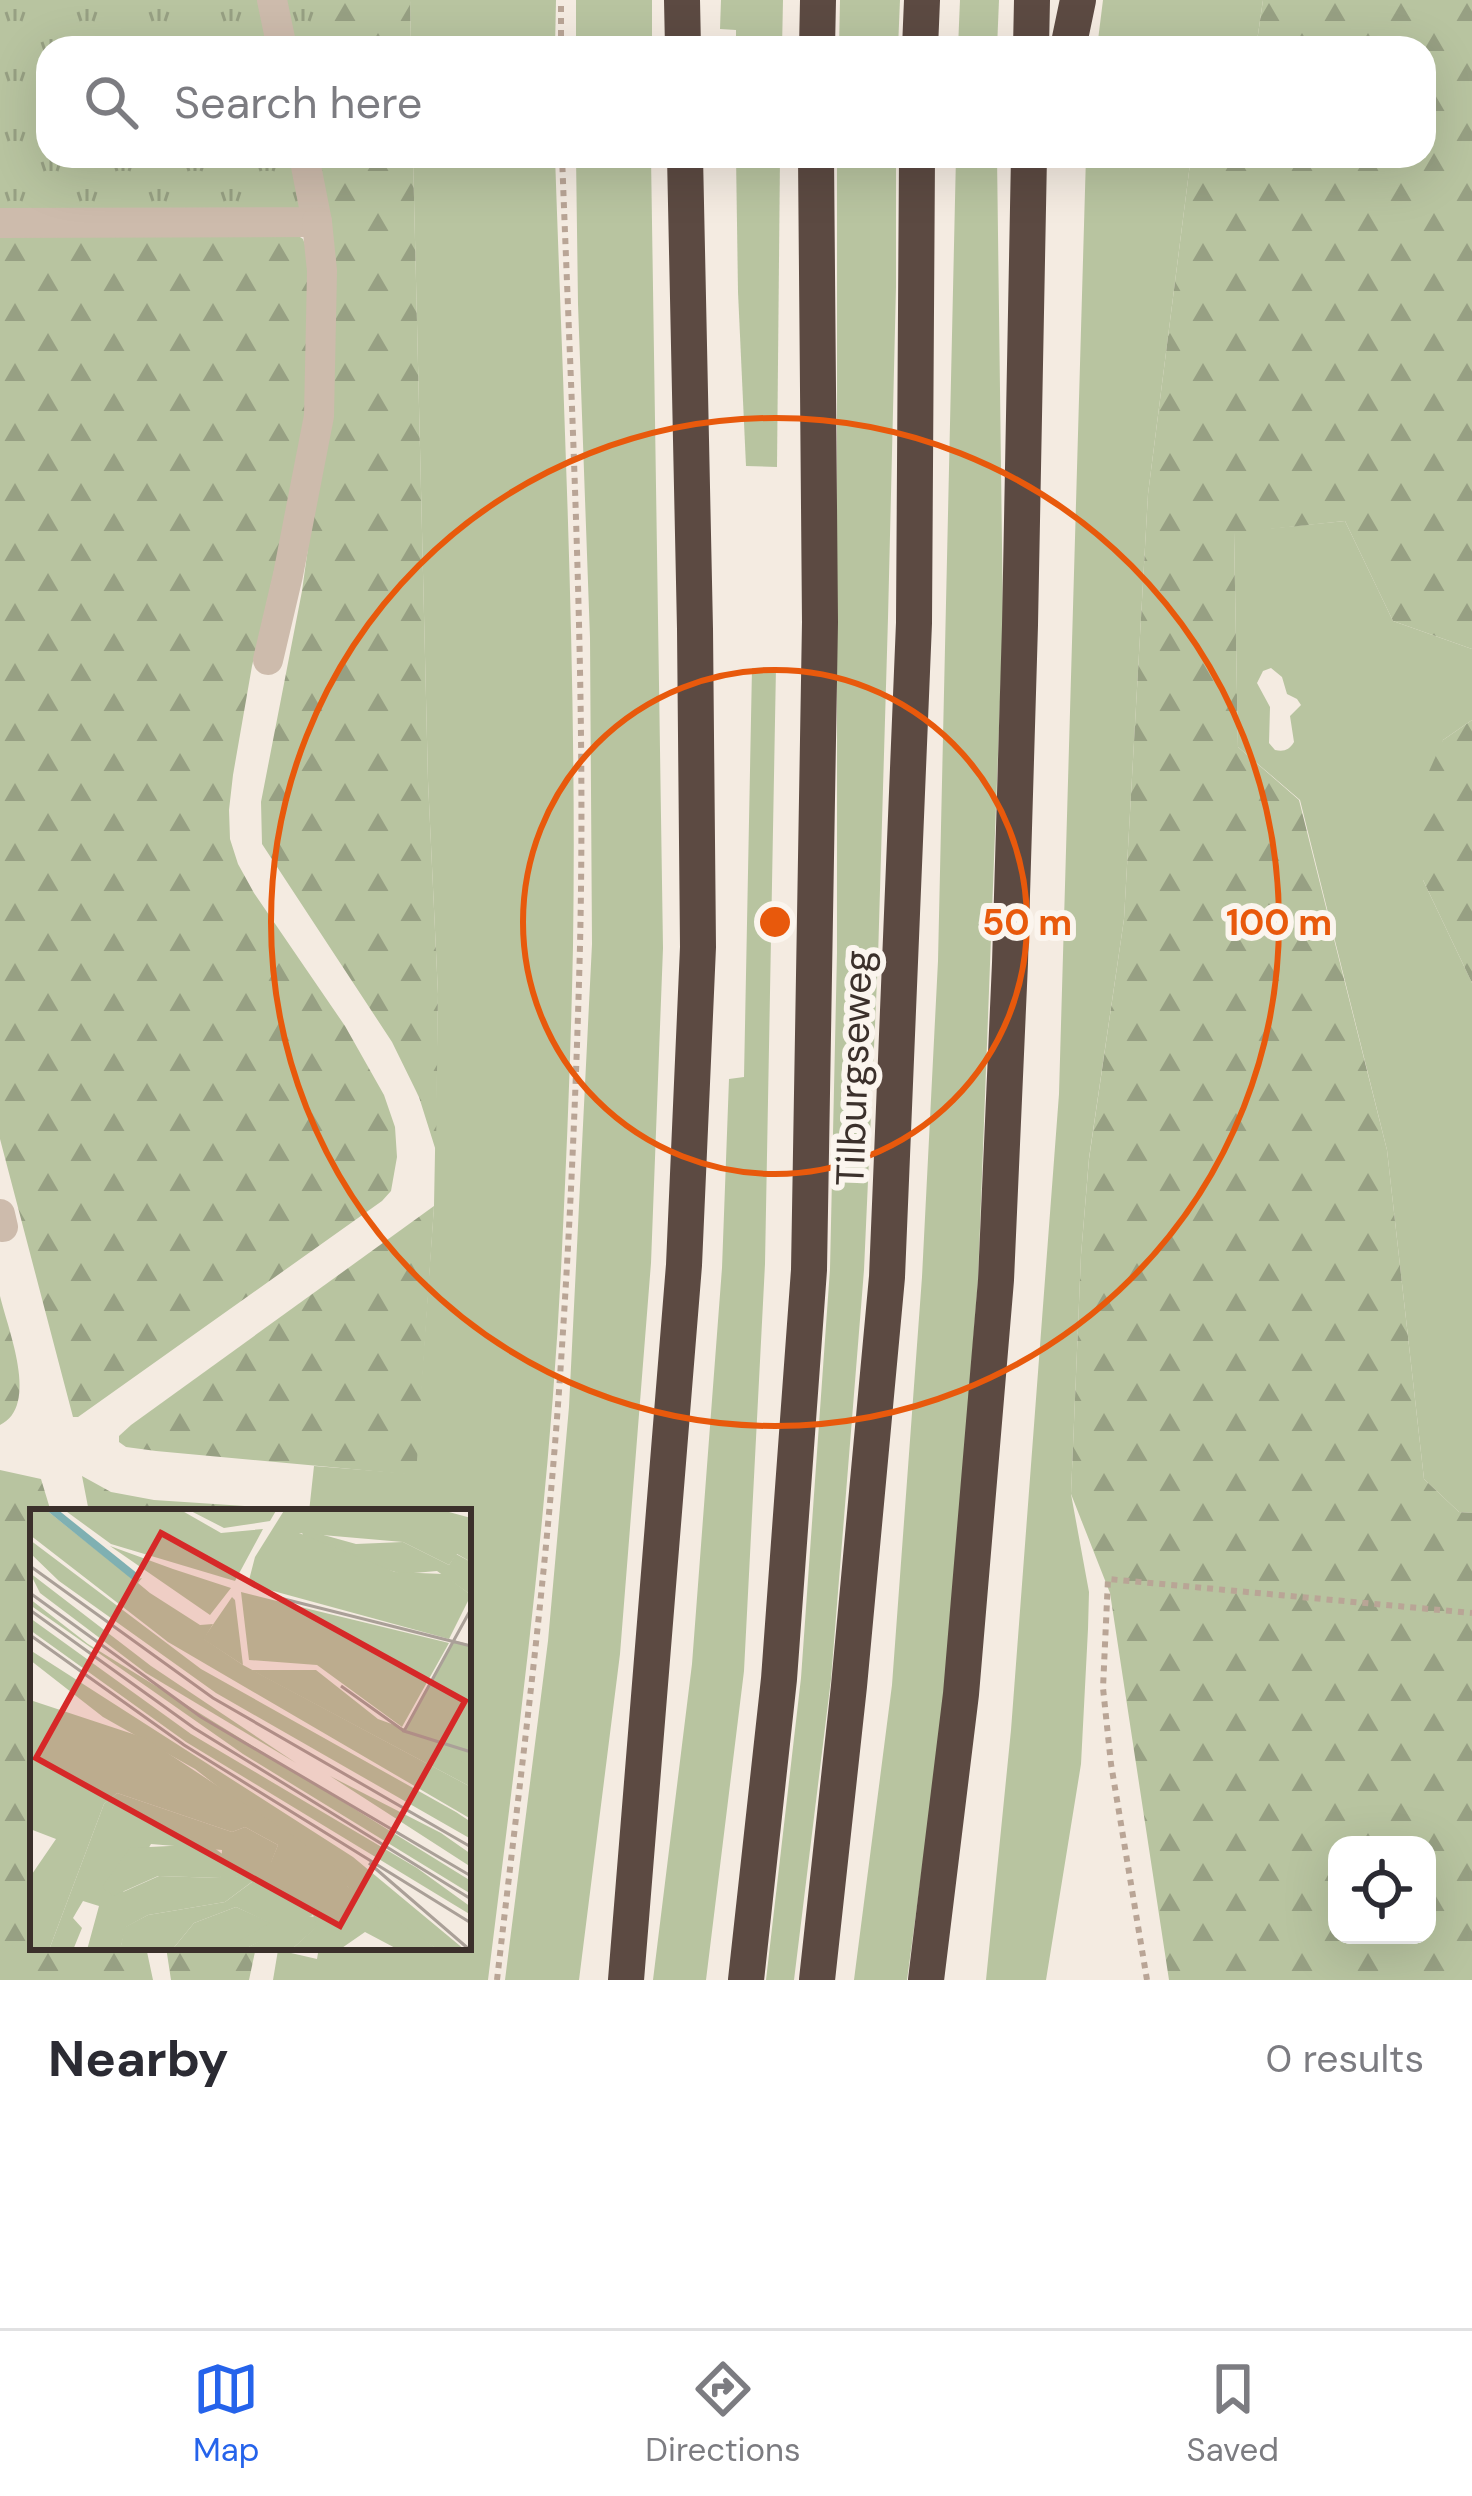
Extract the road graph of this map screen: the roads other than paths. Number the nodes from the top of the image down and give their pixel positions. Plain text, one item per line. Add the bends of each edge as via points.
1 (272, 0) edge
2 (682, 0) edge
3 (818, 0) edge
4 (922, 0) edge
5 (1031, 0) edge
6 (1078, 0) edge
7 (280, 36) edge
8 (683, 36) edge
9 (817, 36) edge
10 (920, 36) edge
11 (1030, 36) edge
12 (1070, 36) edge
13 (306, 168) edge
14 (685, 168) edge
15 (816, 168) edge
16 (917, 168) edge
17 (1032, 168) edge
18 (317, 222) junction
19 (0, 223) edge
20 (268, 660) dead end
21 (626, 1980) edge
22 (746, 1980) edge
23 (817, 1980) edge
24 (926, 1980) edge

1 - 7 street
2 - 8 highway
3 - 9 highway
4 - 10 highway
5 - 11 highway
6 - 12 highway
13 - 18 street
14 - 21 highway via 698,947 684,1265
15 - 22 highway, Tilburgseweg via 820,622 809,1270 779,1679
16 - 23 highway, Tilburgseweg via 914,623 887,1276
17 - 24 highway via 996,1280 961,1694
18 - 19 street
18 - 20 street via 319,416

